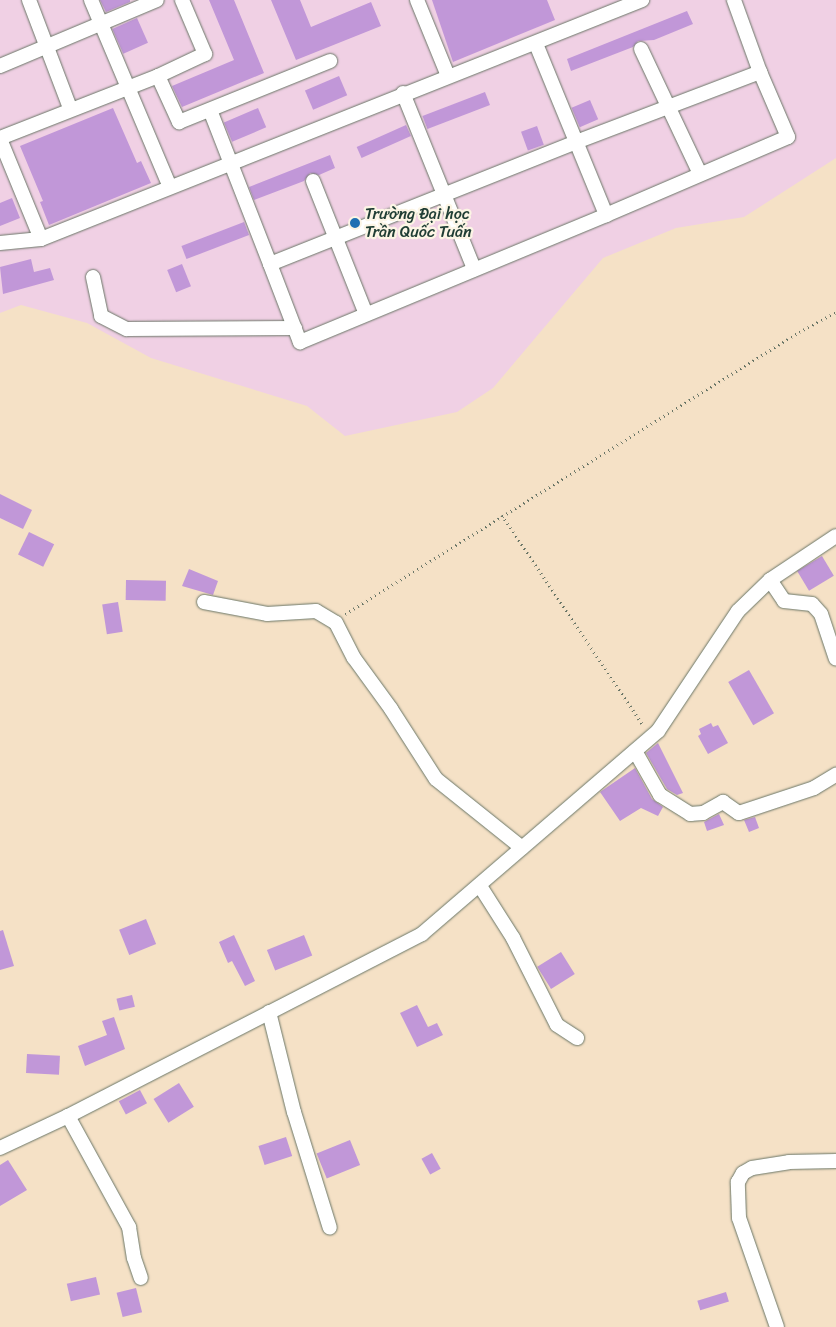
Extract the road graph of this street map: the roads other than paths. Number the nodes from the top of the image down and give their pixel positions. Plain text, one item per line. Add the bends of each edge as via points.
1 (29, 0) edge
2 (91, 0) edge
3 (157, 0) edge
4 (182, 0) edge
5 (417, 0) edge
6 (642, 0) edge
7 (734, 0) edge
8 (101, 24) junction
9 (536, 44) junction
10 (47, 45) junction
11 (641, 49) dead end
12 (330, 61) dead end
13 (0, 66) edge
14 (760, 72) junction
15 (158, 76) junction
16 (448, 76) junction
17 (127, 86) junction
18 (403, 93) junction
19 (665, 107) junction
20 (70, 108) junction
21 (210, 110) junction
22 (0, 138) edge
23 (576, 142) junction
24 (231, 162) junction
25 (700, 174) junction
26 (313, 181) dead end
27 (169, 185) junction
28 (444, 195) junction
29 (606, 215) junction
30 (40, 238) junction
31 (337, 238) junction
32 (0, 243) edge
33 (270, 264) junction
34 (474, 269) junction
35 (93, 277) dead end
36 (366, 314) junction
37 (295, 328) junction
38 (836, 536) edge
39 (770, 580) junction
40 (204, 602) dead end
41 (836, 659) edge
42 (635, 751) junction
43 (836, 776) edge
44 (522, 848) junction
45 (480, 886) junction
46 (269, 1012) junction
47 (577, 1038) dead end
48 (68, 1116) junction
49 (0, 1148) edge
50 (836, 1161) edge
51 (330, 1228) dead end
52 (141, 1278) dead end
53 (777, 1327) edge

1 - 10 street
2 - 8 street
3 - 8 street
4 - 15 street via 205,54
5 - 16 street
6 - 9 street
7 - 14 street
8 - 10 street
8 - 17 street
9 - 16 street
9 - 23 street
10 - 13 street
10 - 20 street
11 - 19 street
12 - 21 street
14 - 19 street
14 - 25 street via 788,137
15 - 17 street
15 - 21 street via 179,122
16 - 18 street
17 - 20 street
17 - 27 street
18 - 24 street
18 - 28 street
19 - 23 street
19 - 25 street
20 - 22 street
21 - 24 street
22 - 30 street
23 - 28 street
23 - 29 street
24 - 27 street
24 - 33 street
25 - 29 street
26 - 31 street
27 - 30 street
28 - 31 street
28 - 34 street
29 - 34 street
30 - 32 street
31 - 33 street
31 - 36 street
33 - 37 street
34 - 36 street
35 - 37 street via 101,316 127,328
36 - 37 street via 300,342
38 - 39 street
39 - 41 street via 784,601 812,604 821,614
39 - 42 street via 738,611 672,713
40 - 44 street via 267,614 316,611 333,621 354,658 436,779
42 - 43 street via 660,795 690,814 702,813 724,802 739,813 784,800
42 - 44 street
44 - 45 street
45 - 46 street via 422,934
45 - 47 street via 513,938 557,1025
46 - 48 street
46 - 51 street via 294,1112
48 - 49 street
48 - 52 street via 129,1227
50 - 53 street via 789,1162 752,1168 743,1173 738,1182 739,1218

